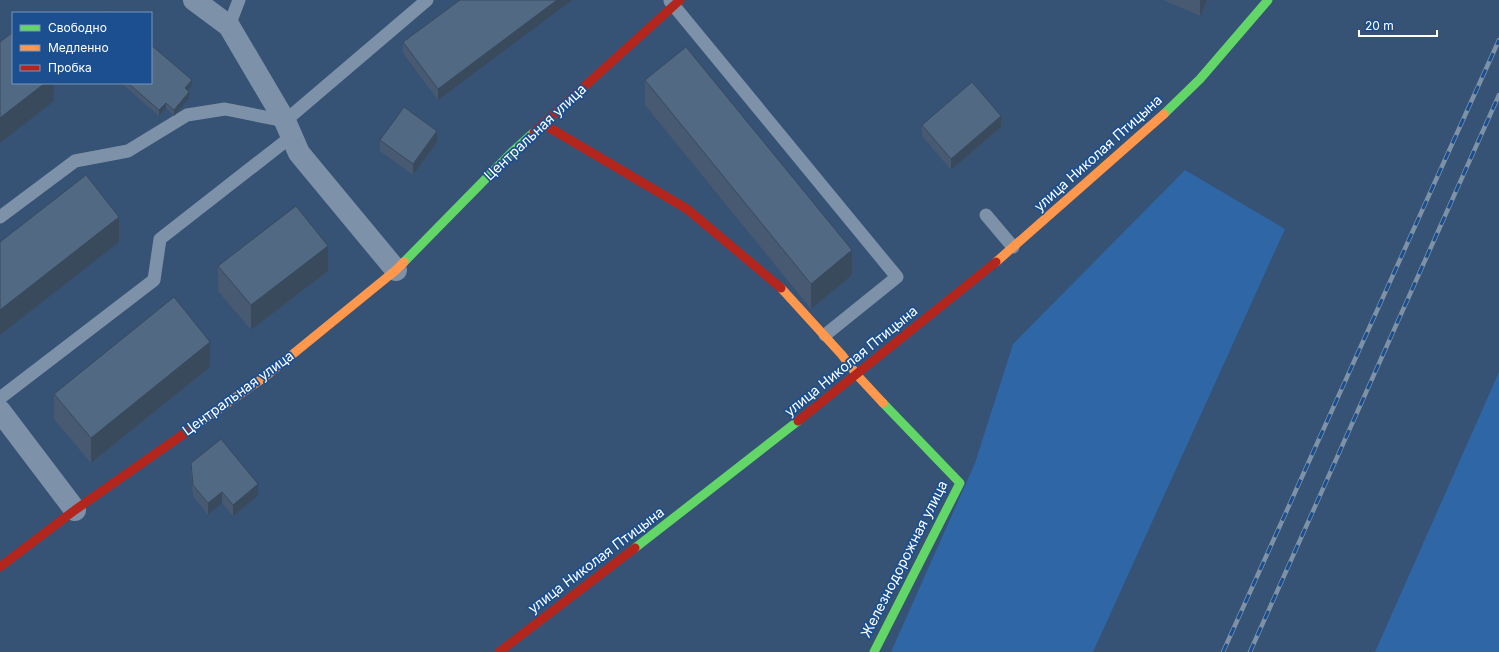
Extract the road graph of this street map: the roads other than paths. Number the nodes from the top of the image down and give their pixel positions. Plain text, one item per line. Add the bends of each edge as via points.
1 (194, 0) edge
2 (239, 0) edge
3 (427, 0) edge
4 (1268, 0) edge
5 (674, 2) edge
6 (229, 26) junction
7 (543, 124) junction
8 (289, 129) junction
9 (986, 214) dead end
10 (0, 217) edge
11 (1013, 247) junction
12 (396, 270) junction
13 (825, 335) junction
14 (857, 375) junction
15 (0, 398) edge
16 (0, 411) edge
17 (75, 510) junction
18 (0, 567) edge
19 (499, 652) edge
20 (874, 652) edge

1 - 6 street
2 - 6 lane
3 - 8 lane
4 - 11 street, улица Николая Птицына via 1200,79
5 - 7 street, Центральная улица
5 - 13 lane via 897,277
6 - 8 street
7 - 12 street, Центральная улица
7 - 13 street via 687,209 786,292
8 - 10 lane via 225,109 187,115 128,151 75,161
8 - 12 street via 299,153
8 - 15 lane via 160,239 154,280
9 - 11 lane
11 - 14 street, улица Николая Птицына
12 - 17 street, Центральная улица via 266,376
13 - 14 street
14 - 19 street, улица Николая Птицына
14 - 20 street, Железнодорожная улица via 960,483
16 - 17 street
17 - 18 street, Центральная улица

